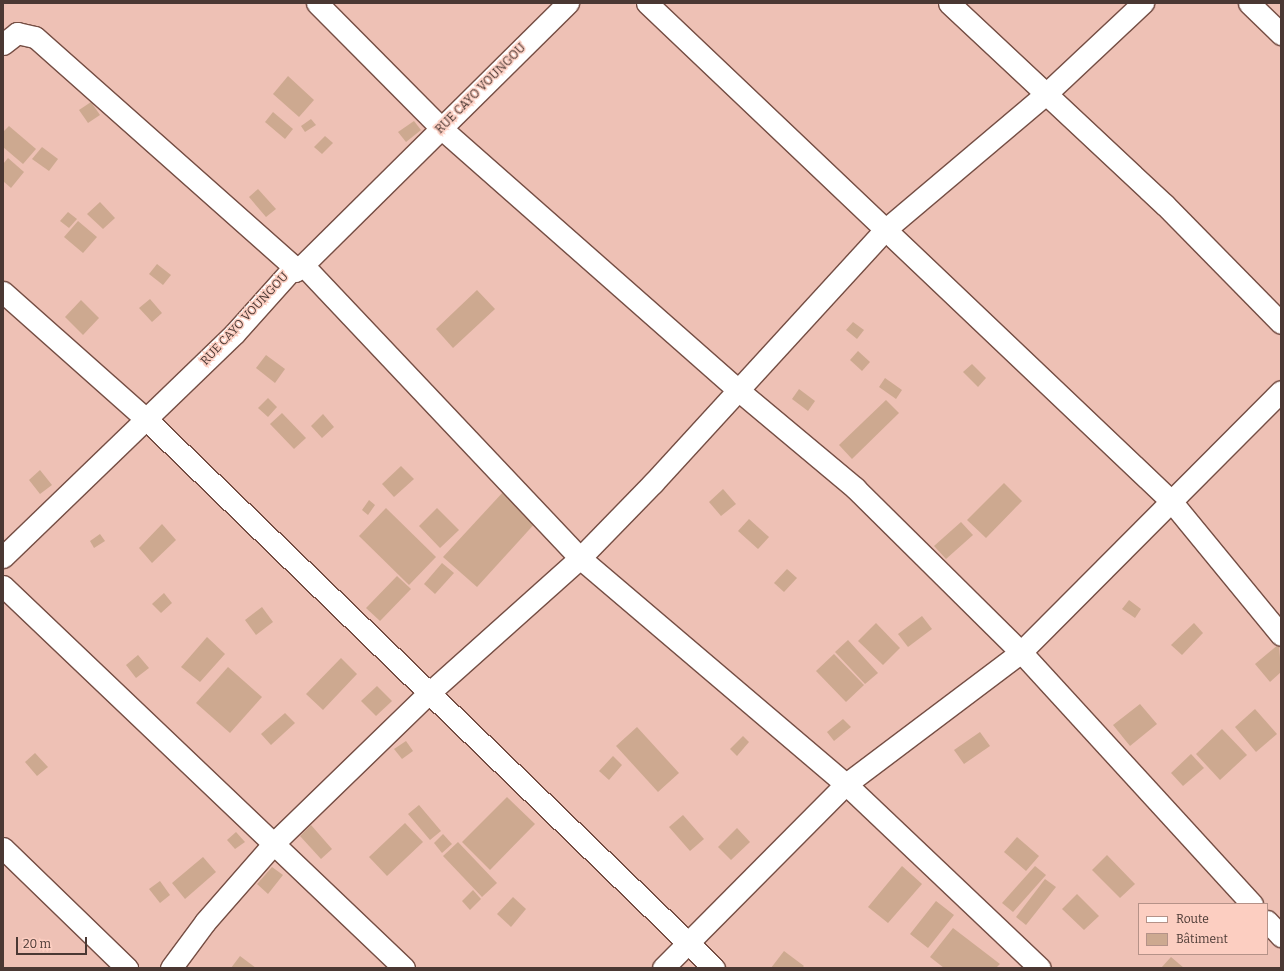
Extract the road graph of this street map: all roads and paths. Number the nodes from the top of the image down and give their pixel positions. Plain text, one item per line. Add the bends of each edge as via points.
1 (317, 3) edge
2 (568, 3) edge
3 (648, 3) edge
4 (949, 3) edge
5 (1142, 3) edge
6 (1249, 3) edge
7 (1281, 34) edge
8 (3, 44) edge
9 (1047, 93) junction
10 (441, 128) junction
11 (886, 229) junction
12 (298, 266) junction
13 (3, 292) edge
14 (1281, 323) edge
15 (738, 390) junction
16 (1281, 391) edge
17 (146, 419) junction
18 (1171, 501) junction
19 (3, 557) edge
20 (580, 558) junction
21 (3, 586) edge
22 (1281, 635) edge
23 (1021, 652) junction
24 (429, 693) junction
25 (846, 784) junction
26 (275, 842) junction
27 (3, 848) edge
28 (1251, 903) edge
29 (1268, 922) edge
30 (1281, 936) edge
31 (690, 942) junction
32 (127, 968) edge
33 (171, 968) edge
34 (404, 968) edge
35 (663, 968) edge
36 (714, 968) edge
37 (1040, 968) edge

1 - 10 street
2 - 10 street, RUE CAYO VOUNGOU
3 - 11 street
4 - 9 street
5 - 9 street
6 - 7 street
8 - 12 street via 17,33 36,37
9 - 11 street
9 - 14 street via 1165,205
10 - 12 street, RUE CAYO VOUNGOU
10 - 15 street
11 - 15 street
11 - 18 street
12 - 17 street, RUE CAYO VOUNGOU via 234,334
12 - 20 street
13 - 17 street
15 - 20 street
15 - 23 street via 855,488
16 - 18 street
17 - 19 street, RUE CAYO VOUNGOU
17 - 24 street
18 - 22 street
18 - 23 street
20 - 24 street
20 - 25 street
21 - 26 street
23 - 25 street
23 - 28 street
24 - 26 street
24 - 31 street
25 - 31 street
25 - 37 street
26 - 33 street via 206,922
26 - 34 street
27 - 32 street
29 - 30 street
31 - 35 street
31 - 36 street

